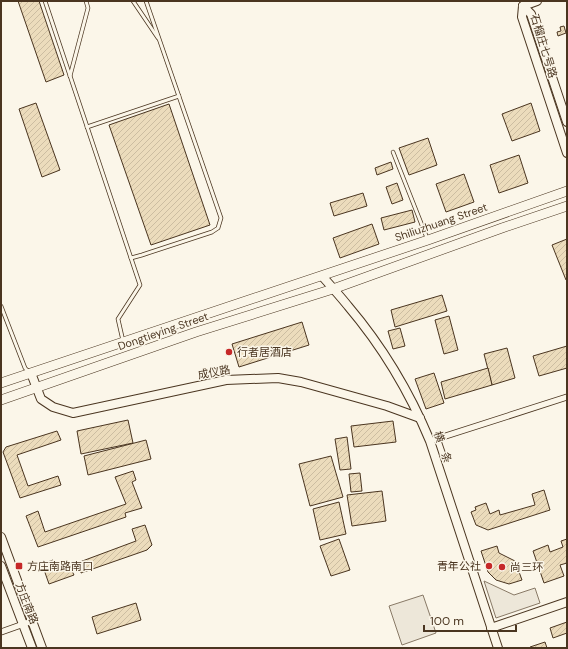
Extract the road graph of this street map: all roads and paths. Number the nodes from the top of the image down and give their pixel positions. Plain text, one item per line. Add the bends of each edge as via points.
1 (45, 1) edge
2 (86, 1) edge
3 (133, 1) edge
4 (146, 1) edge
5 (537, 1) edge
6 (523, 6) junction
7 (160, 42) junction
8 (70, 76) junction
9 (179, 96) junction
10 (567, 122) edge
11 (87, 127) junction
12 (393, 152) dead end
13 (567, 153) edge
14 (567, 191) edge
15 (567, 206) edge
16 (428, 240) junction
17 (131, 258) junction
18 (322, 276) junction
19 (333, 289) junction
20 (1, 306) edge
21 (124, 343) junction
22 (31, 374) junction
23 (1, 384) edge
24 (36, 388) junction
25 (567, 397) edge
26 (1, 400) edge
27 (420, 418) junction
28 (430, 442) junction
29 (1, 537) edge
30 (1, 566) edge
31 (567, 602) edge
32 (32, 621) junction
33 (23, 625) junction
34 (491, 628) junction
35 (1, 632) edge
36 (32, 648) edge
37 (42, 648) edge
38 (498, 648) edge

1 - 8 lane
2 - 8 lane via 88,8
3 - 7 lane
4 - 7 lane
5 - 6 street
6 - 10 street, 石榴庄七号路 via 531,14
6 - 13 street, 石榴庄七号路 via 522,17
7 - 9 lane
8 - 11 lane
9 - 11 lane
9 - 17 lane via 221,218 220,224 212,232
11 - 17 lane
12 - 16 lane
14 - 16 main road, Shiliuzhuang Street
15 - 19 main road
16 - 18 main road, Shiliuzhuang Street
17 - 21 lane via 140,285 118,319
18 - 19 street, 横一条
18 - 21 main road, Dongtieying Street
19 - 24 main road, Dongtieying Street via 196,332
19 - 27 street, 横一条 via 380,348
20 - 22 lane via 25,368
21 - 22 main road, Dongtieying Street
22 - 23 main road, Dongtieying Street
22 - 24 street, 成仪路
24 - 26 main road, Dongtieying Street
24 - 27 street, 成仪路 via 46,404 73,413 226,380 278,378 302,382
25 - 28 street
27 - 28 street, 横一条
28 - 34 street, 横一条
29 - 32 street
30 - 33 street, 方庄南路
31 - 34 street
32 - 33 street
32 - 37 street
33 - 35 street
33 - 36 street, 方庄南路
34 - 38 street, 横一条

